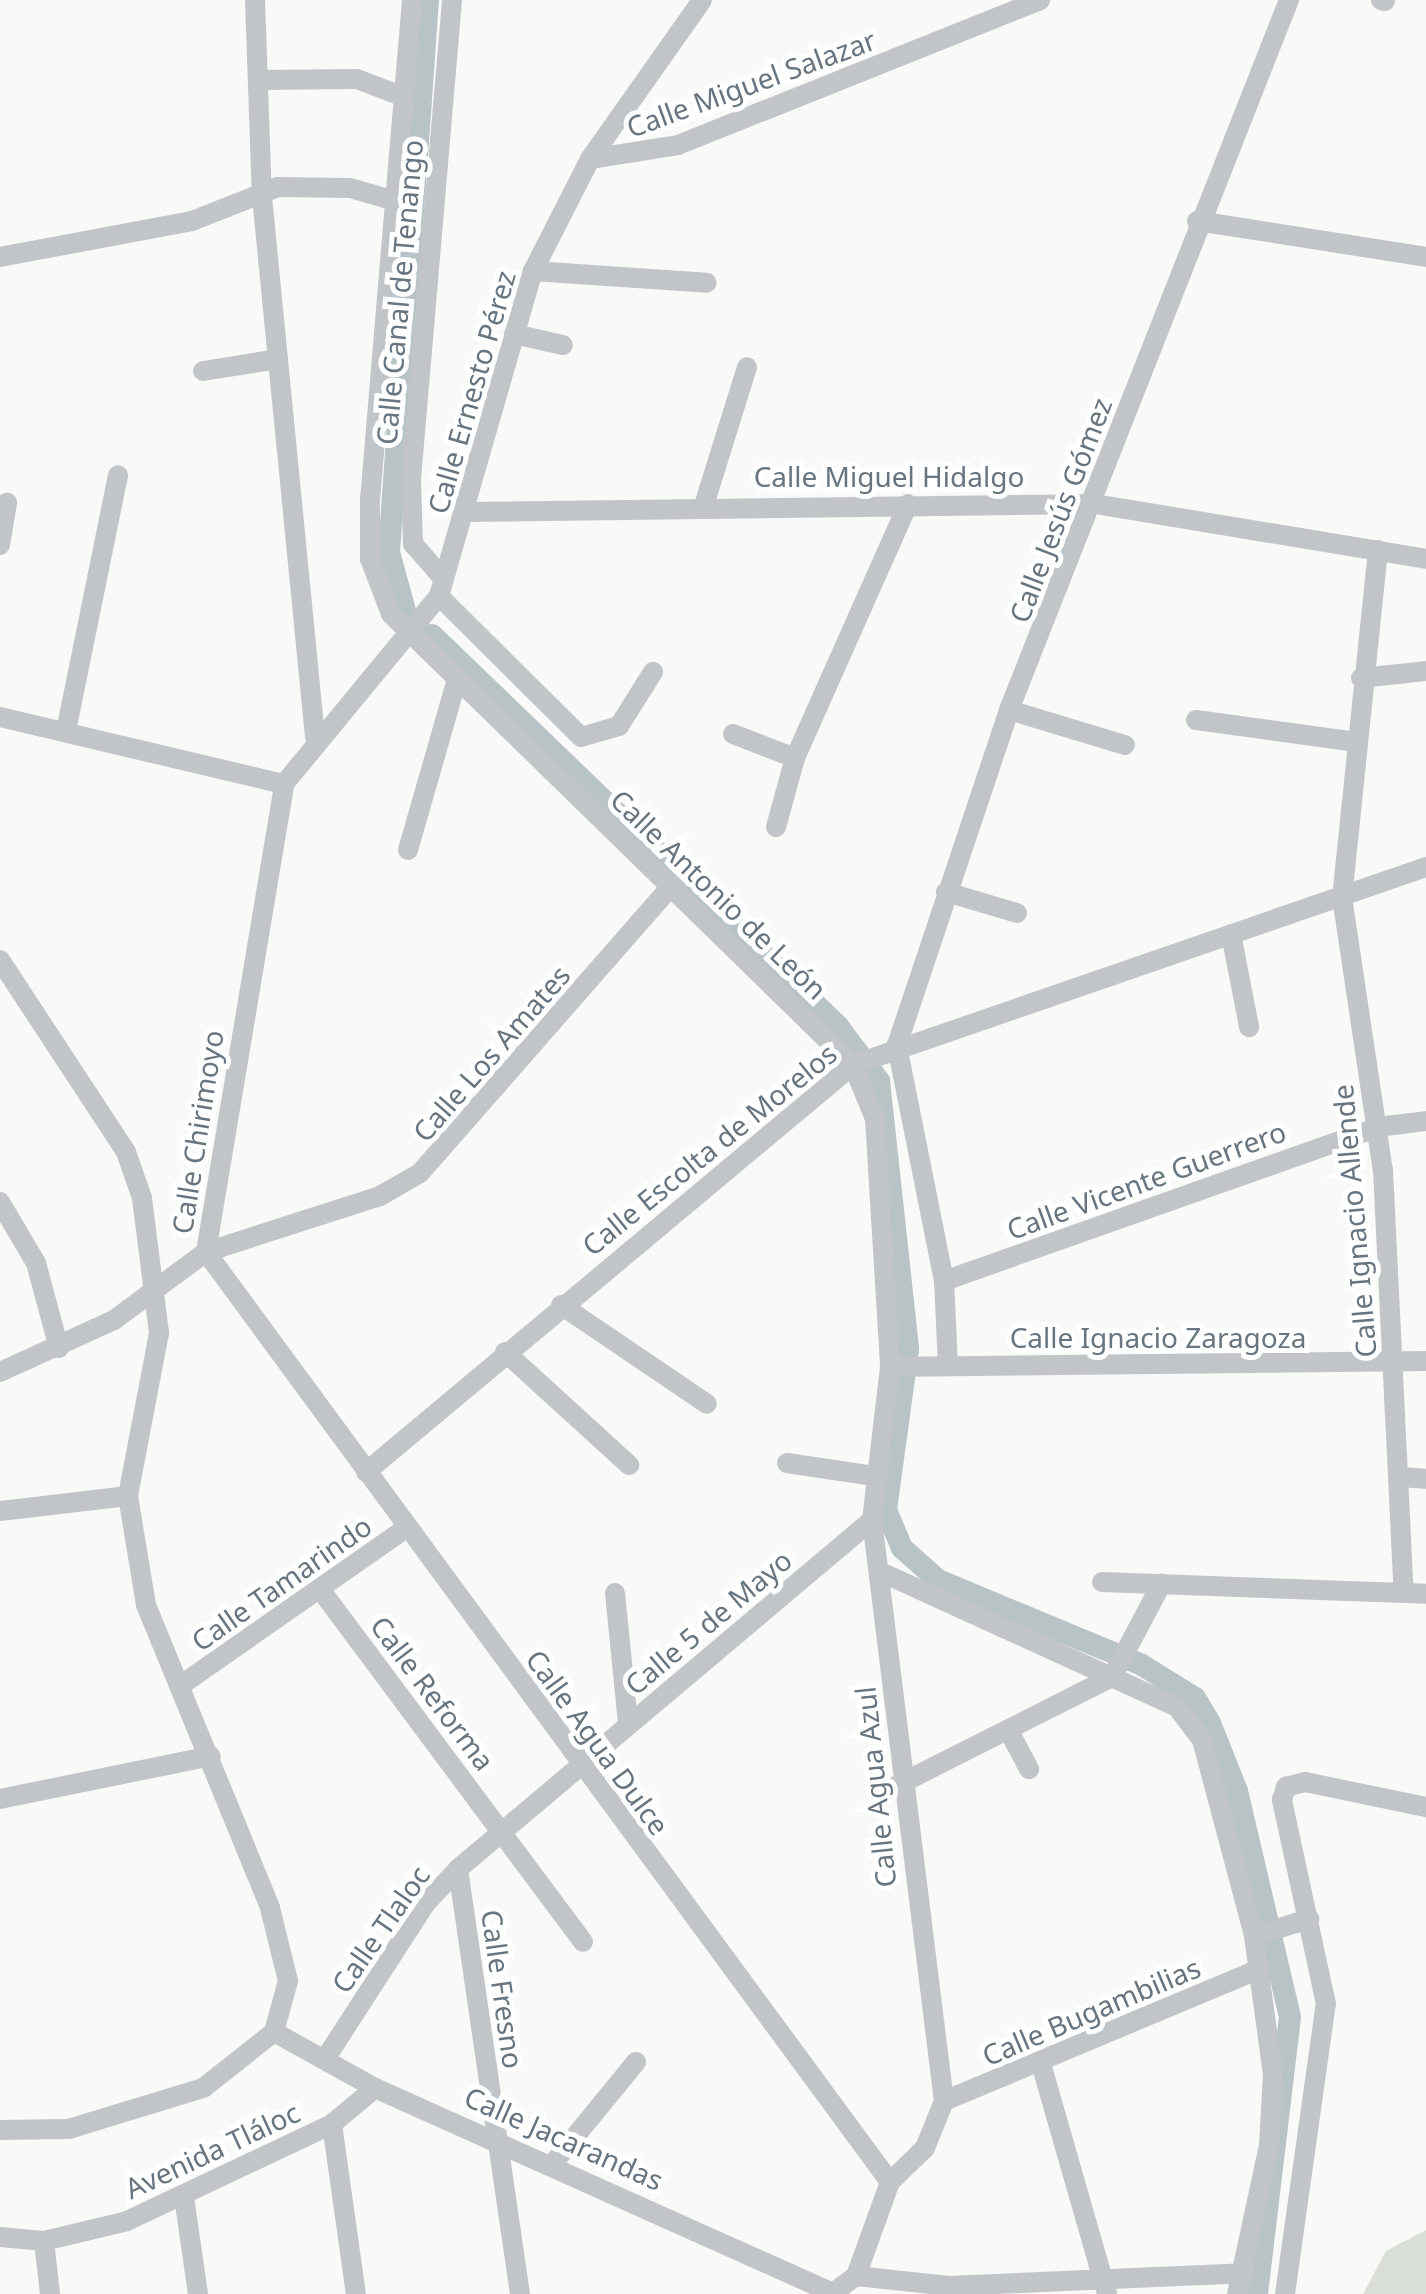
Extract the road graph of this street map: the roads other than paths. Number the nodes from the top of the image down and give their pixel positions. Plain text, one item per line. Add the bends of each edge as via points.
1 (255, 0) edge
2 (412, 0) edge
3 (452, 0) edge
4 (702, 0) edge
5 (1040, 0) edge
6 (1289, 0) edge
7 (258, 80) junction
8 (400, 96) junction
9 (590, 159) junction
10 (262, 196) junction
11 (392, 200) junction
12 (1198, 221) junction
13 (0, 257) edge
14 (1426, 257) edge
15 (534, 271) junction
16 (707, 284) dead end
17 (514, 334) junction
18 (563, 345) dead end
19 (278, 360) junction
20 (748, 367) dead end
21 (203, 371) dead end
22 (118, 475) dead end
23 (705, 502) junction
24 (7, 503) dead end
25 (908, 504) junction
26 (1095, 504) junction
27 (468, 512) junction
28 (0, 545) edge
29 (1378, 550) junction
30 (1426, 559) edge
31 (428, 607) junction
32 (1426, 671) edge
33 (653, 672) dead end
34 (1362, 678) junction
35 (456, 683) junction
36 (1009, 710) junction
37 (0, 717) edge
38 (1196, 720) dead end
39 (66, 731) junction
40 (733, 734) dead end
41 (315, 737) junction
42 (1356, 742) junction
43 (1126, 745) dead end
44 (795, 758) junction
45 (284, 784) junction
46 (776, 827) dead end
47 (408, 850) dead end
48 (1426, 868) edge
49 (673, 884) junction
50 (946, 892) junction
51 (1342, 897) junction
52 (1017, 912) dead end
53 (1231, 934) junction
54 (0, 960) edge
55 (1249, 1027) dead end
56 (891, 1048) junction
57 (859, 1062) junction
58 (1426, 1121) edge
59 (1378, 1127) junction
60 (0, 1202) edge
61 (206, 1252) junction
62 (944, 1281) junction
63 (156, 1293) junction
64 (561, 1305) junction
65 (59, 1348) junction
66 (505, 1352) junction
67 (1426, 1361) edge
68 (1394, 1363) junction
69 (943, 1365) junction
70 (898, 1366) junction
71 (0, 1372) edge
72 (707, 1404) dead end
73 (786, 1463) dead end
74 (629, 1465) dead end
75 (366, 1472) junction
76 (874, 1476) junction
77 (1399, 1477) junction
78 (1426, 1479) edge
79 (128, 1496) junction
80 (0, 1511) edge
81 (872, 1520) junction
82 (408, 1527) junction
83 (882, 1574) junction
84 (1102, 1582) dead end
85 (1162, 1583) junction
86 (320, 1588) junction
87 (615, 1593) dead end
88 (1415, 1593) edge
89 (1118, 1672) junction
90 (184, 1683) junction
91 (628, 1724) junction
92 (1010, 1732) junction
93 (211, 1756) junction
94 (578, 1764) junction
95 (1029, 1769) dead end
96 (898, 1785) junction
97 (0, 1798) edge
98 (1426, 1806) edge
99 (502, 1831) junction
100 (458, 1869) junction
101 (1280, 1928) junction
102 (584, 1942) dead end
103 (1259, 1969) junction
104 (274, 2032) junction
105 (327, 2056) junction
106 (636, 2062) dead end
107 (1042, 2067) junction
108 (375, 2088) junction
109 (944, 2102) junction
110 (332, 2124) junction
111 (0, 2130) edge
112 (496, 2137) junction
113 (555, 2161) junction
114 (890, 2182) junction
115 (184, 2197) junction
116 (0, 2238) edge
117 (44, 2240) junction
118 (1244, 2273) junction
119 (856, 2276) junction
120 (1105, 2285) edge
121 (834, 2293) edge
122 (50, 2294) edge
123 (198, 2294) edge
124 (356, 2294) edge
125 (520, 2294) edge
126 (1237, 2294) edge
127 (1286, 2294) edge

1 - 7 street
2 - 8 street
3 - 31 street, Calle Canal de Tenango via 411,479 413,544
4 - 9 street, Calle Ernesto Pérez
5 - 9 street, Calle Miguel Salazar via 678,145
6 - 12 street, Calle Jesús Gómez
7 - 8 street via 357,79
7 - 10 street
8 - 11 street
9 - 15 street, Calle Ernesto Pérez
10 - 11 street via 278,188 350,188
10 - 13 street via 192,221
10 - 19 street
11 - 31 street via 370,559
12 - 14 street
12 - 26 street, Calle Jesús Gómez
15 - 16 street
15 - 17 street, Calle Ernesto Pérez
17 - 18 street
17 - 27 street, Calle Ernesto Pérez
19 - 21 street
19 - 41 street
20 - 23 street
22 - 39 street
23 - 25 street, Calle Miguel Hidalgo
23 - 27 street, Calle Miguel Hidalgo
24 - 28 street
25 - 26 street, Calle Miguel Hidalgo
25 - 44 street
26 - 29 street, Calle Miguel Hidalgo
26 - 36 street, Calle Jesús Gómez
27 - 31 street, Calle Ernesto Pérez
29 - 30 street, Calle Miguel Hidalgo
29 - 34 street, Calle Ignacio Allende
31 - 33 street via 581,737 619,726
31 - 35 street, Calle Antonio de León
31 - 41 street, Calle Ernesto Pérez
32 - 34 street
34 - 42 street, Calle Ignacio Allende
35 - 47 street
35 - 49 street, Calle Antonio de León
36 - 43 street
36 - 50 street, Calle Jesús Gómez
37 - 39 street
38 - 42 street
39 - 45 street
40 - 44 street
41 - 45 street, Calle Ernesto Pérez
42 - 51 street, Calle Ignacio Allende
44 - 46 street
45 - 61 street, Calle Chirimoyo
48 - 51 street, Calle Escolta de Morelos
49 - 57 street, Calle Antonio de León
49 - 61 street, Calle Los Amates via 420,1173 380,1196
50 - 52 street
50 - 56 street, Calle Jesús Gómez
51 - 53 street, Calle Escolta de Morelos
51 - 59 street, Calle Ignacio Allende
53 - 55 street
53 - 56 street, Calle Escolta de Morelos
54 - 63 street via 126,1152
56 - 57 street, Calle Escolta de Morelos
56 - 62 street
57 - 64 street, Calle Escolta de Morelos
57 - 70 street, Calle Antonio de León via 875,1119
58 - 59 street, Calle Vicente Guerrero
59 - 62 street, Calle Vicente Guerrero
59 - 68 street, Calle Ignacio Allende
60 - 65 street via 36,1263
61 - 63 street, Calle Chirimoyo
61 - 75 street, Calle Agua Dulce
62 - 69 street
63 - 65 street, Calle Chirimoyo
63 - 79 street via 158,1333
64 - 66 street, Calle Escolta de Morelos
64 - 72 street
65 - 71 street, Calle Chirimoyo
66 - 74 street
66 - 75 street, Calle Escolta de Morelos
67 - 68 street, Calle Ignacio Zaragoza
68 - 69 street, Calle Ignacio Zaragoza
68 - 77 street, Calle Ignacio Allende
69 - 70 street, Calle Ignacio Zaragoza
70 - 76 street, Calle Agua Azul
73 - 76 street
75 - 82 street, Calle Agua Dulce
76 - 81 street, Calle Agua Azul
77 - 78 street
77 - 88 street, Calle Ignacio Allende
79 - 80 street
79 - 90 street via 146,1605
81 - 83 street, Calle Agua Azul
81 - 91 street, Calle 5 de Mayo
82 - 86 street, Calle Tamarindo
82 - 94 street, Calle Agua Dulce
83 - 89 street
83 - 96 street, Calle Agua Azul
84 - 85 street
85 - 88 street
85 - 89 street
86 - 90 street, Calle Tamarindo
86 - 99 street, Calle Reforma
87 - 91 street
89 - 92 street
89 - 101 street via 1192,1722
90 - 93 street
91 - 94 street, Calle 5 de Mayo
92 - 95 street
92 - 96 street
93 - 97 street
93 - 104 street via 288,1981
94 - 99 street, Calle Tlaloc
94 - 114 street, Calle Agua Dulce
96 - 109 street, Calle Agua Azul
98 - 101 street via 1305,1782 1286,1787
99 - 100 street, Calle Tlaloc
99 - 102 street, Calle Reforma
100 - 105 street, Calle Tlaloc via 426,1903
100 - 112 street, Calle Fresno
101 - 103 street
101 - 127 street via 1325,2052
103 - 107 street, Calle Bugambilias
103 - 118 street via 1273,2074
104 - 105 street, Calle Jacarandas
104 - 111 street via 203,2088 70,2129
105 - 108 street, Calle Jacarandas
106 - 113 street
107 - 109 street, Calle Bugambilias
107 - 120 street via 1073,2149
108 - 110 street, Avenida Tláloc
108 - 112 street, Calle Jacarandas
109 - 114 street via 925,2148
110 - 115 street, Avenida Tláloc
110 - 124 street
112 - 113 street, Calle Jacarandas
112 - 125 street, Calle Fresno
113 - 121 street, Calle Jacarandas
114 - 119 street
115 - 117 street, Avenida Tláloc
115 - 123 street
116 - 117 street, Avenida Tláloc
117 - 122 street
118 - 120 street
118 - 126 street
119 - 120 street via 950,2286
119 - 121 street, Calle Jacarandas

